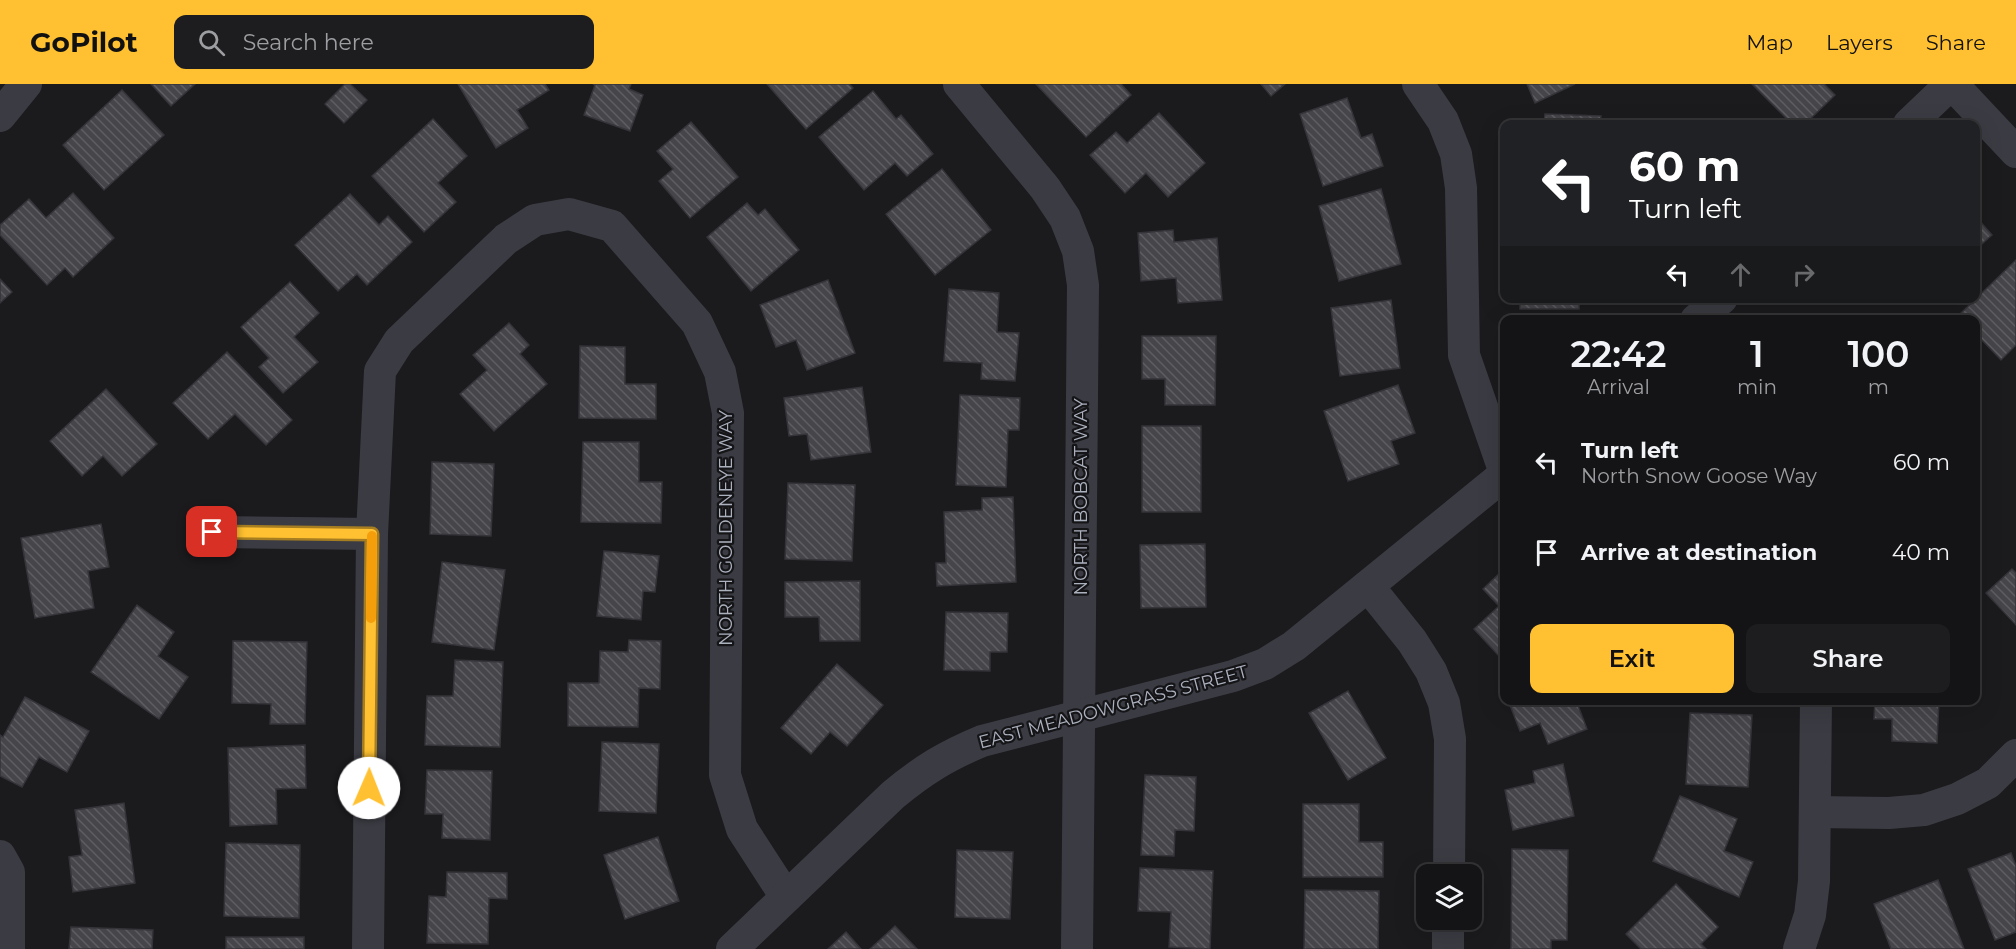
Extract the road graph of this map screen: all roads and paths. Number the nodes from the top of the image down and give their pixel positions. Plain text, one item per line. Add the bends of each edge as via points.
1 (26, 84) edge
2 (959, 84) edge
3 (1418, 84) edge
4 (1952, 84) edge
5 (0, 116) edge
6 (1913, 120) edge
7 (2016, 152) edge
8 (1716, 303) edge
9 (1702, 315) edge
10 (1500, 458) edge
11 (1500, 478) edge
12 (212, 532) dead end
13 (372, 534) junction
14 (1368, 586) junction
15 (1816, 705) edge
16 (1080, 716) junction
17 (2016, 755) edge
18 (1815, 812) junction
19 (0, 856) edge
20 (1449, 864) edge
21 (786, 897) junction
22 (1448, 930) edge
23 (9, 949) edge
24 (368, 949) edge
25 (732, 949) edge
26 (1077, 949) edge
27 (1448, 949) edge
28 (1799, 949) edge

1 - 5 street
2 - 16 street, NORTH BOBCAT WAY via 1046,188 1065,218 1078,251 1083,285
3 - 10 street via 1443,121 1456,154 1461,188 1464,355
4 - 6 street
4 - 7 street
8 - 9 street
11 - 14 street, EAST MEADOWGRASS STREET
12 - 13 street
13 - 21 street, NORTH GOLDENEYE WAY via 380,371 399,341 506,239 535,220 568,214 612,226 697,323 720,372 728,413 725,774 742,829
13 - 24 street
14 - 16 street, EAST MEADOWGRASS STREET via 1294,646 1265,664
14 - 20 street via 1412,640 1431,670 1444,704 1450,739
15 - 18 street
16 - 21 street, EAST MEADOWGRASS STREET via 982,741 950,754 894,795
16 - 26 street, NORTH BOBCAT WAY
17 - 18 street via 1988,783 1924,810
18 - 28 street via 1814,881 1810,915
19 - 23 street via 9,872
21 - 25 street, EAST MEADOWGRASS STREET
22 - 27 street

